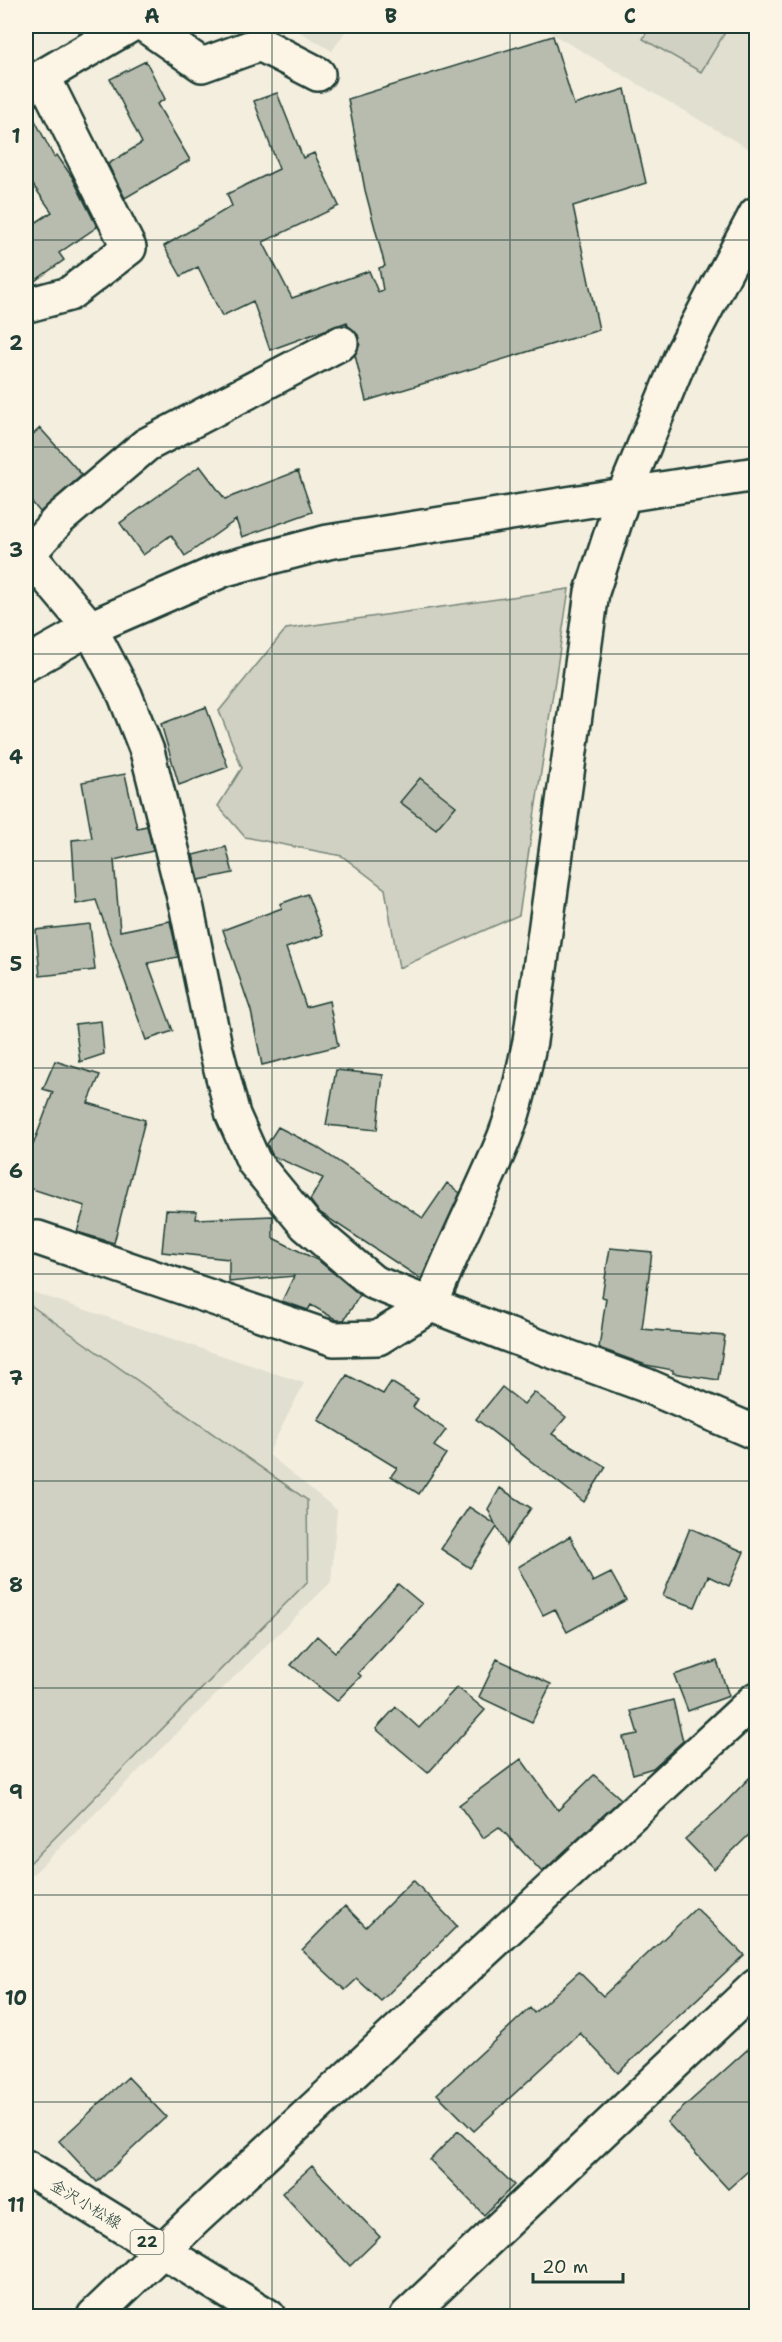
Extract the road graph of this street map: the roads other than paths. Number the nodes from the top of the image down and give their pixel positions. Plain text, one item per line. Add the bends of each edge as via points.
1 (129, 26) edge
2 (146, 26) edge
3 (318, 74) dead end
4 (756, 214) edge
5 (26, 303) edge
6 (341, 343) dead end
7 (756, 474) edge
8 (623, 496) junction
9 (26, 553) edge
10 (90, 628) junction
11 (26, 664) edge
12 (26, 1238) edge
13 (431, 1305) junction
14 (756, 1432) edge
15 (756, 1700) edge
16 (756, 1986) edge
17 (26, 2167) edge
18 (163, 2252) junction
19 (94, 2316) edge
20 (268, 2316) edge
21 (407, 2316) edge

1 - 5 street via 43,76 129,248 69,294
2 - 3 street via 202,65 260,44
4 - 8 street via 682,354
6 - 9 street via 146,445 59,519
7 - 8 street
8 - 10 street via 328,542 225,569
8 - 13 street via 592,592 530,1041 518,1099 501,1147
9 - 10 street
10 - 11 street
10 - 13 street via 125,695 147,752 233,1116 254,1162 306,1225 373,1282
12 - 13 street via 38,1238 334,1339 378,1338
13 - 14 street via 645,1385
15 - 18 street
16 - 21 street
17 - 18 street, 金沢小松線 / 22
18 - 19 street
18 - 20 street, 金沢小松線 / 22

